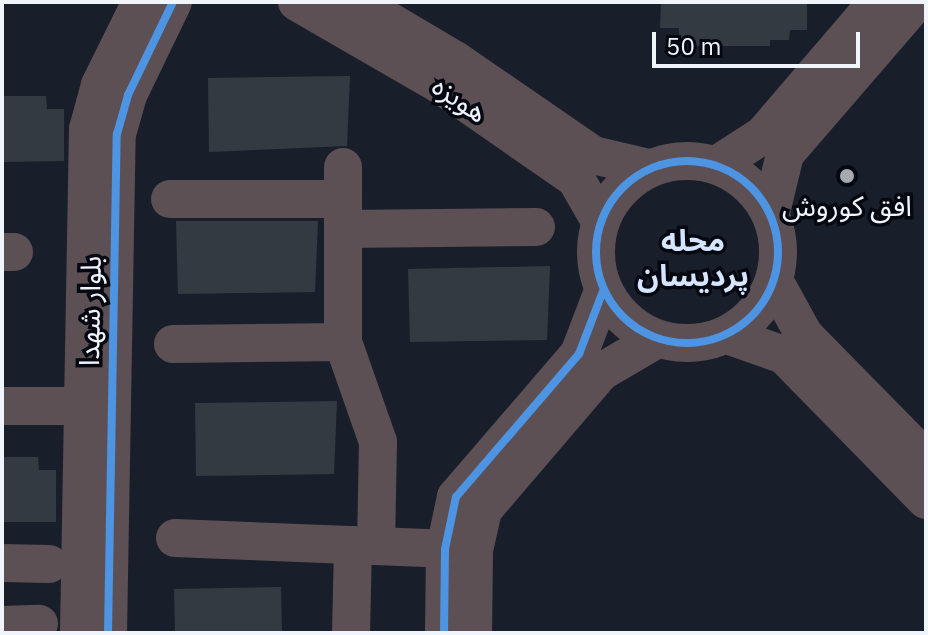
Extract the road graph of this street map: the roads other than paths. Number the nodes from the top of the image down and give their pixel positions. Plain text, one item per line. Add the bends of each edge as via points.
1 (141, 2) edge
2 (173, 2) edge
3 (297, 2) edge
4 (357, 2) edge
5 (877, 2) edge
6 (916, 2) edge
7 (718, 164) junction
8 (648, 168) junction
9 (343, 198) junction
10 (170, 199) dead end
11 (771, 212) junction
12 (600, 221) junction
13 (536, 227) dead end
14 (775, 282) junction
15 (603, 291) junction
16 (727, 335) junction
17 (657, 339) junction
18 (343, 342) junction
19 (173, 344) dead end
20 (2, 406) edge
21 (96, 407) junction
22 (926, 459) edge
23 (926, 500) edge
24 (175, 538) dead end
25 (365, 546) junction
26 (445, 549) junction
27 (2, 563) edge
28 (49, 564) dead end
29 (79, 633) edge
30 (108, 633) edge
31 (351, 633) edge
32 (444, 633) edge
33 (473, 633) edge

1 - 21 street, بلوار شهدا via 100,85 88,129
2 - 21 street, بلوار شهدا via 128,95 117,134
3 - 12 street, هویزه via 439,84 576,179
4 - 8 street, هویزه via 455,60 593,155
5 - 7 street via 763,135
6 - 11 street via 785,154
7 - 8 street via 682,159
7 - 11 street via 749,183
8 - 12 street via 619,190
9 - 10 street
9 - 13 street
9 - 18 street
11 - 14 street via 780,246
12 - 15 street via 595,256
14 - 16 street via 756,313
14 - 22 street via 804,335
15 - 17 street via 625,320
15 - 26 street via 579,354 456,497
16 - 17 street via 692,344
16 - 23 street via 784,355
17 - 33 street via 601,372 483,510 474,550
18 - 19 street
18 - 25 street via 378,442
20 - 21 street
21 - 29 street, بلوار شهدا
21 - 30 street, بلوار شهدا
24 - 25 street
25 - 26 street
25 - 31 street
26 - 32 street
27 - 28 street

